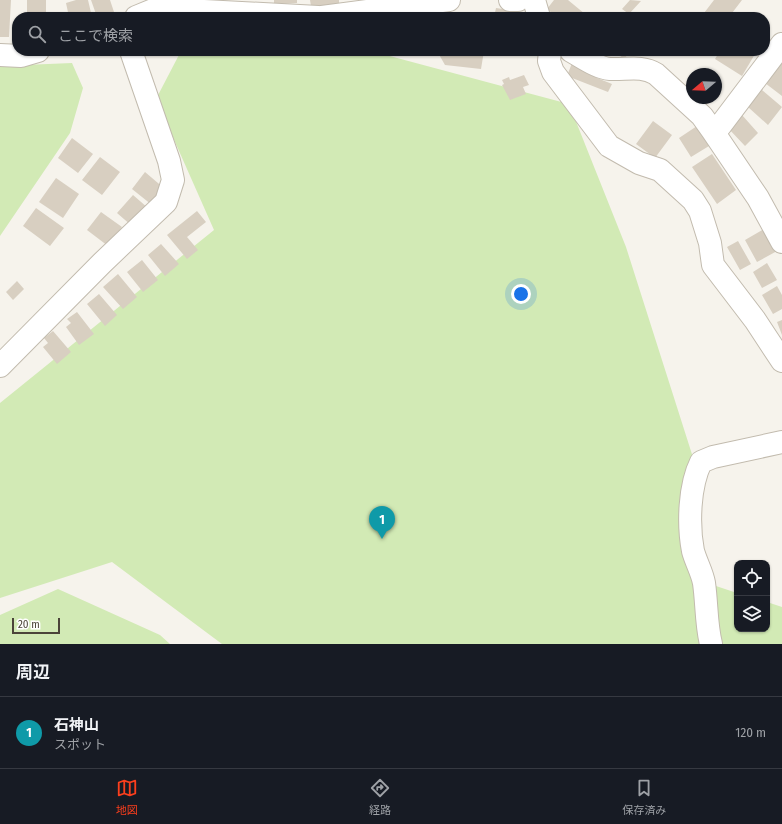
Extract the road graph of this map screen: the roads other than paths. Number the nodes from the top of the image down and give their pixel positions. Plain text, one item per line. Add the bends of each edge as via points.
1 (448, 0) edge
2 (510, 0) edge
3 (518, 0) edge
4 (534, 0) edge
5 (355, 7) edge
6 (263, 8) edge
7 (147, 9) edge
8 (287, 12) edge
9 (338, 12) edge
10 (538, 12) edge
11 (782, 44) edge
12 (0, 55) edge
13 (12, 56) edge
14 (133, 56) edge
15 (550, 56) edge
16 (582, 56) edge
17 (712, 130) junction
18 (782, 242) edge
19 (782, 361) edge
20 (0, 366) edge
21 (782, 442) edge
22 (711, 644) edge

1 - 5 street
2 - 3 street
4 - 10 street
5 - 9 street
6 - 7 street
6 - 8 street
11 - 17 street via 720,126
12 - 13 street
14 - 20 street via 169,161 173,180 166,202
15 - 19 street via 553,72 609,146 639,163 660,170 693,200 700,211 706,230 713,265
16 - 17 street via 609,69 650,70 702,116
17 - 18 street via 758,198
21 - 22 street via 713,457 701,462 697,470 690,505 693,551 704,582 704,602

